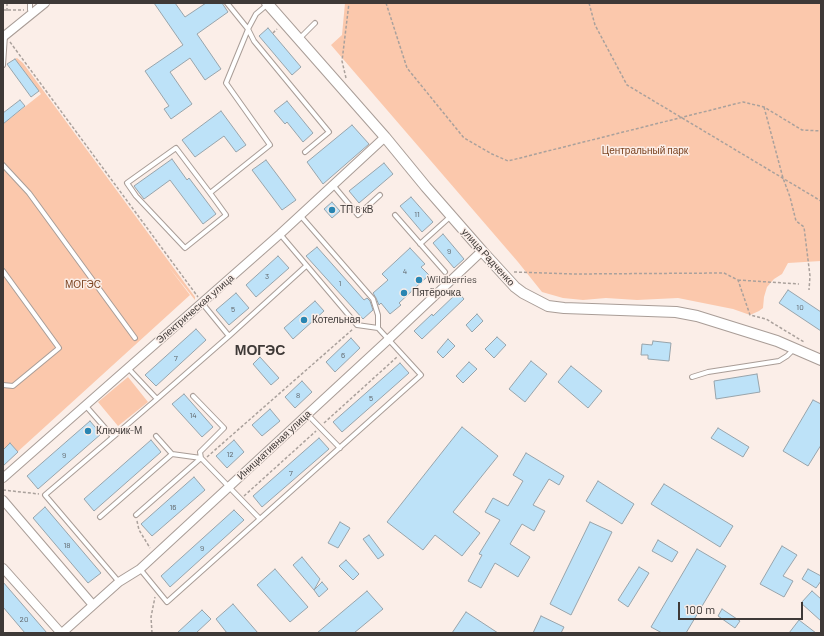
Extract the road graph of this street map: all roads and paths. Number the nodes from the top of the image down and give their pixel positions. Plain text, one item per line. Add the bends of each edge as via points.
1 (7, 3) edge
2 (30, 3) edge
3 (45, 3) edge
4 (227, 3) edge
5 (267, 3) edge
6 (349, 3) edge
7 (386, 3) edge
8 (589, 3) edge
9 (3, 10) edge
10 (7, 10) junction
11 (30, 10) joint
12 (315, 24) dead end
13 (279, 27) dead end
14 (248, 29) junction
15 (273, 33) dead end
16 (4, 36) edge
17 (299, 40) junction
18 (3, 65) edge
19 (346, 79) dead end
20 (764, 107) junction
21 (681, 118) junction
22 (821, 131) edge
23 (385, 137) junction
24 (305, 152) dead end
25 (3, 165) edge
26 (783, 178) junction
27 (333, 185) junction
28 (210, 193) junction
29 (380, 195) dead end
30 (821, 201) edge
31 (395, 215) dead end
32 (300, 216) junction
33 (451, 216) junction
34 (280, 234) junction
35 (420, 244) junction
36 (482, 251) junction
37 (306, 266) junction
38 (510, 268) dead end
39 (3, 271) edge
40 (445, 272) dead end
41 (738, 280) junction
42 (800, 284) dead end
43 (809, 290) dead end
44 (202, 303) junction
45 (357, 325) junction
46 (378, 328) junction
47 (229, 336) junction
48 (135, 338) dead end
49 (389, 339) junction
50 (809, 345) dead end
51 (795, 348) junction
52 (821, 360) edge
53 (128, 368) junction
54 (692, 377) dead end
55 (3, 385) edge
56 (193, 396) dead end
57 (156, 399) junction
58 (85, 405) junction
59 (307, 414) junction
60 (156, 436) dead end
61 (113, 437) junction
62 (340, 448) junction
63 (172, 454) junction
64 (202, 460) junction
65 (3, 478) edge
66 (229, 487) junction
67 (3, 490) edge
68 (46, 495) junction
69 (3, 500) edge
70 (136, 515) joint
71 (100, 517) dead end
72 (260, 519) junction
73 (154, 555) junction
74 (3, 568) edge
75 (140, 569) junction
76 (119, 582) junction
77 (156, 589) junction
78 (93, 605) junction
79 (62, 633) edge
80 (152, 633) edge

1 - 10 path
2 - 11 lane
3 - 16 street
4 - 14 lane
5 - 14 lane via 256,14
5 - 17 street, улица Радченко
6 - 19 path via 342,61
7 - 21 path via 407,68 464,138 508,161
8 - 21 path via 595,25 627,85
9 - 10 path
10 - 11 path
12 - 17 lane
13 - 15 path
14 - 24 lane via 254,41 329,132
14 - 28 lane via 226,83 270,145
16 - 18 lane
16 - 44 path
17 - 23 street, улица Радченко
20 - 21 path via 743,102
20 - 22 path via 802,130
20 - 26 path
21 - 26 path
23 - 27 street, Электрическая улица
23 - 33 street, улица Радченко
25 - 48 lane via 29,193
26 - 30 path
26 - 43 path via 796,221 804,227 810,276
27 - 29 lane via 358,215
27 - 32 street, Электрическая улица
28 - 28 lane via 226,215 185,248 127,183 176,148
31 - 35 lane
32 - 34 street, Электрическая улица
32 - 46 lane via 373,300 378,315
33 - 35 lane
33 - 36 street, улица Радченко
34 - 37 lane
34 - 44 street, Электрическая улица
35 - 40 lane
36 - 49 street, Инициативная улица
36 - 51 street, улица Радченко via 515,287 548,306 676,312 767,337
37 - 45 lane
37 - 47 lane
38 - 41 path via 515,273 724,273
39 - 55 lane via 59,348 13,386
41 - 42 path
41 - 50 path via 750,315 766,319
44 - 47 lane
44 - 53 street, Электрическая улица
45 - 46 lane
45 - 64 path
46 - 49 lane
47 - 57 lane
49 - 59 street, Инициативная улица
49 - 62 lane via 421,375
51 - 52 street, улица Радченко
51 - 54 lane via 779,361 708,372
53 - 57 lane
53 - 58 street, Электрическая улица
56 - 64 lane via 224,428 200,452
57 - 61 lane
58 - 61 lane
58 - 65 street, Электрическая улица
59 - 62 lane
59 - 66 street, Инициативная улица
60 - 63 lane
61 - 68 lane
62 - 72 lane
63 - 64 lane
63 - 71 lane
64 - 66 lane
64 - 70 lane
66 - 72 lane
66 - 73 street, Инициативная улица
67 - 68 path
68 - 76 lane
69 - 78 street
70 - 73 path via 139,530
72 - 77 lane via 167,602
73 - 75 street, Инициативная улица
74 - 79 street, Инициативная улица
75 - 76 street, Инициативная улица
75 - 77 lane
76 - 78 street, Инициативная улица
77 - 80 path via 151,617
78 - 79 street, Инициативная улица

